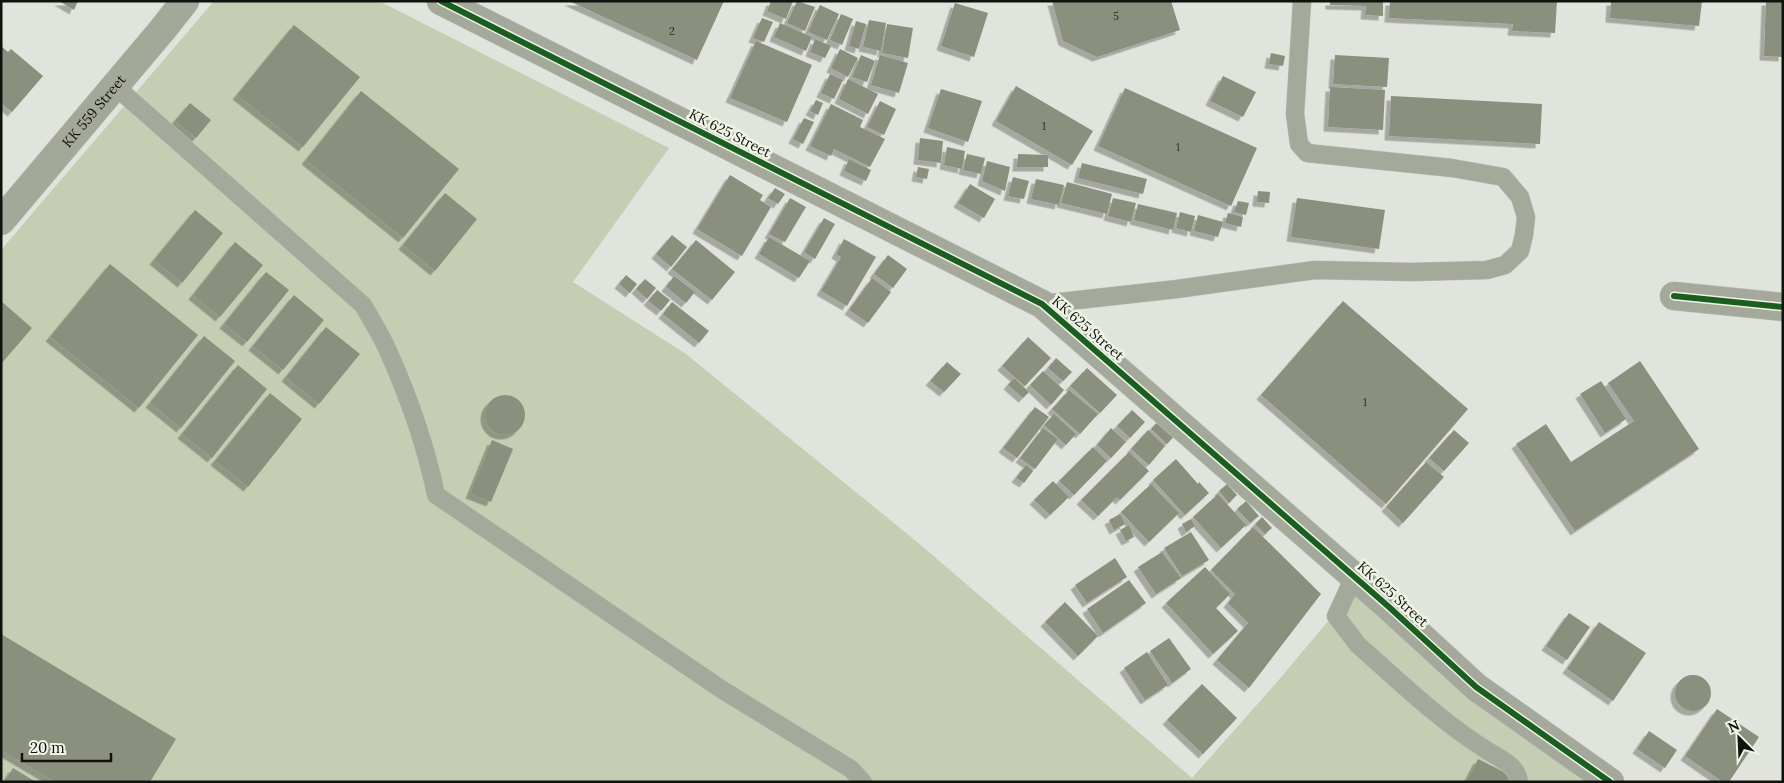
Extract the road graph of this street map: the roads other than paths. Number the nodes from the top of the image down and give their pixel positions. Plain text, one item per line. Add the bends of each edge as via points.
1 (185, 1) edge
2 (441, 1) edge
3 (1302, 1) edge
4 (115, 86) junction
5 (1, 221) edge
6 (1674, 296) dead end
7 (1042, 304) junction
8 (1783, 307) edge
9 (1354, 577) junction
10 (855, 778) edge
11 (1520, 782) edge
12 (1610, 782) edge

1 - 4 main road, KK 559 Street
2 - 7 street, KK 625 Street
3 - 7 lane via 1295,114 1299,144 1307,153 1452,168 1502,177 1520,197 1526,217 1520,251 1505,265 1487,270 1315,270
4 - 5 main road, KK 559 Street
4 - 10 lane via 363,305 388,351 413,412 429,459 436,494
6 - 8 street
7 - 9 street, KK 625 Street
9 - 11 lane via 1336,616 1345,629 1358,645 1460,734 1510,765 1519,774
9 - 12 street, KK 625 Street via 1476,687

